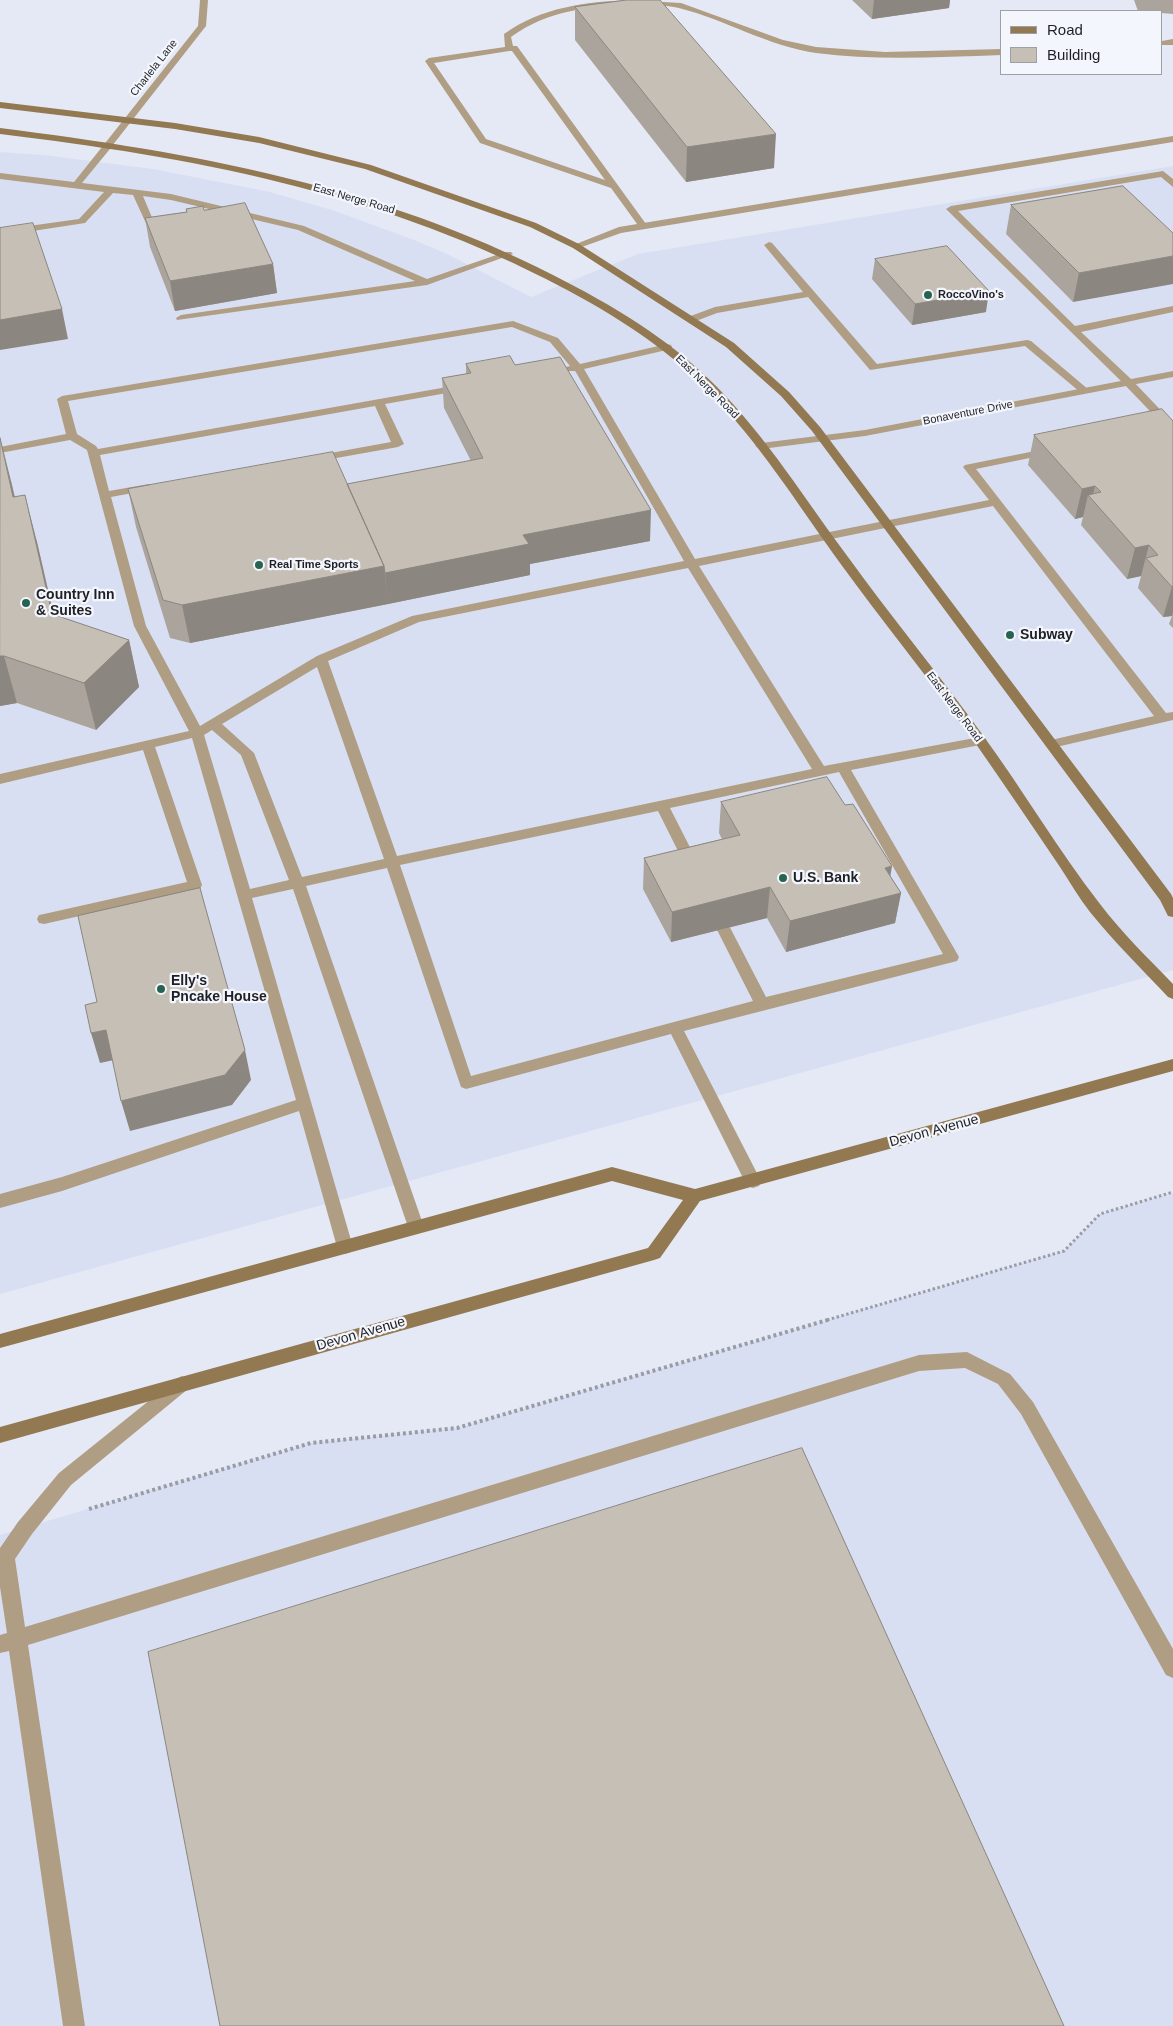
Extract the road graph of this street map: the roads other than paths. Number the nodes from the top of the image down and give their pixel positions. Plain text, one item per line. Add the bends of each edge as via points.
1 (204, 0) edge
2 (510, 49) junction
3 (1000, 52) edge
4 (0, 105) edge
5 (128, 120) junction
6 (0, 131) edge
7 (1173, 139) edge
8 (109, 144) junction
9 (0, 176) edge
10 (77, 184) junction
11 (1173, 184) edge
12 (614, 186) junction
13 (111, 189) junction
14 (136, 192) junction
15 (247, 216) junction
16 (218, 220) edge
17 (0, 225) edge
18 (643, 226) junction
19 (172, 227) edge
20 (31, 228) junction
21 (0, 233) edge
22 (769, 245) dead end
23 (576, 246) junction
24 (508, 254) junction
25 (427, 282) junction
26 (810, 294) junction
27 (1173, 309) edge
28 (182, 318) dead end
29 (692, 319) junction
30 (1073, 330) junction
31 (668, 347) junction
32 (577, 367) junction
33 (558, 371) edge
34 (1173, 374) edge
35 (1127, 381) junction
36 (474, 386) edge
37 (1084, 390) junction
38 (380, 402) junction
39 (1168, 427) edge
40 (72, 436) junction
41 (821, 437) junction
42 (761, 446) junction
43 (1065, 448) edge
44 (0, 450) edge
45 (93, 453) junction
46 (300, 461) edge
47 (164, 485) edge
48 (105, 495) junction
49 (996, 502) junction
50 (886, 524) junction
51 (826, 536) junction
52 (691, 563) junction
53 (321, 659) junction
54 (1168, 717) edge
55 (214, 723) junction
56 (197, 733) junction
57 (980, 741) junction
58 (148, 744) junction
59 (1052, 744) junction
60 (843, 767) junction
61 (821, 772) junction
62 (0, 779) edge
63 (662, 806) junction
64 (392, 862) junction
65 (701, 883) edge
66 (298, 884) junction
67 (244, 895) junction
68 (710, 900) edge
69 (1173, 912) edge
70 (44, 919) dead end
71 (1173, 993) edge
72 (762, 1004) junction
73 (675, 1028) junction
74 (1173, 1065) edge
75 (305, 1103) junction
76 (753, 1181) junction
77 (695, 1196) junction
78 (0, 1201) edge
79 (416, 1227) junction
80 (344, 1247) junction
81 (0, 1342) edge
82 (183, 1384) junction
83 (0, 1435) edge
84 (2, 1556) edge
85 (9, 1640) edge
86 (1173, 1668) edge
87 (74, 2026) edge

1 - 5 street, Charlela Lane via 202,26
2 - 3 street via 507,36 548,14 595,4 649,1 678,5 766,38 814,49 879,55
2 - 12 street via 514,48
2 - 12 street via 429,61 483,141
4 - 5 main road
5 - 8 street, Charlela Lane
5 - 23 main road via 260,140 368,167 533,225
6 - 8 main road, East Nerge Road
7 - 18 street
8 - 10 street, Charlela Lane
8 - 24 main road, East Nerge Road via 266,174 348,196 422,219
9 - 10 street
10 - 13 street
11 - 30 street via 1163,174 951,209
12 - 18 street
13 - 14 street
13 - 20 street via 82,221
14 - 15 street via 171,197
14 - 19 street via 153,230
15 - 16 street
15 - 25 street via 301,228
17 - 20 street
18 - 23 street via 619,230
20 - 21 street
22 - 26 street
23 - 29 main road
24 - 25 street
24 - 31 main road, East Nerge Road via 622,317
25 - 28 street
26 - 29 street via 715,310
26 - 37 street via 874,368 1028,343
27 - 30 street
29 - 41 main road via 759,369
30 - 35 street
31 - 32 street
31 - 42 main road, East Nerge Road via 716,392
32 - 33 street
32 - 40 street via 554,340 513,324 62,399
32 - 52 street
34 - 35 street, Bonaventure Drive
35 - 37 street, Bonaventure Drive
35 - 39 street
36 - 38 street
37 - 41 street, Bonaventure Drive via 865,433
38 - 45 street
38 - 46 street via 398,444
40 - 44 street
40 - 45 street via 92,448
41 - 42 street, Bonaventure Drive
41 - 50 main road
42 - 51 main road, East Nerge Road
43 - 49 street via 969,467
45 - 48 street
47 - 48 street
48 - 56 street via 140,626
49 - 50 street
49 - 54 street
50 - 51 street
50 - 59 main road
51 - 52 street
51 - 57 main road, East Nerge Road
52 - 53 street via 416,619
52 - 61 street
53 - 55 street
53 - 64 street
54 - 59 street
55 - 56 street
55 - 66 street via 247,753
56 - 58 street
56 - 67 street
57 - 60 street
57 - 71 main road, East Nerge Road via 1100,915
58 - 62 street
58 - 70 street via 195,884
59 - 69 main road via 1166,898
60 - 61 street
60 - 72 street via 952,957
61 - 63 street
63 - 64 street
63 - 65 street
64 - 66 street
64 - 73 street via 466,1083
66 - 67 street
66 - 79 street
67 - 75 street
68 - 72 street
72 - 73 street
73 - 76 street
74 - 76 main road, Devon Avenue
75 - 78 street via 62,1184
75 - 80 street
76 - 77 main road, Devon Avenue
77 - 79 main road, Devon Avenue via 612,1174
77 - 82 main road, Devon Avenue via 654,1253
79 - 80 main road, Devon Avenue
80 - 81 main road, Devon Avenue
82 - 83 main road, Devon Avenue
82 - 84 street via 64,1479
84 - 85 street
85 - 86 street via 919,1363 967,1360 1004,1379 1026,1408
85 - 87 street

